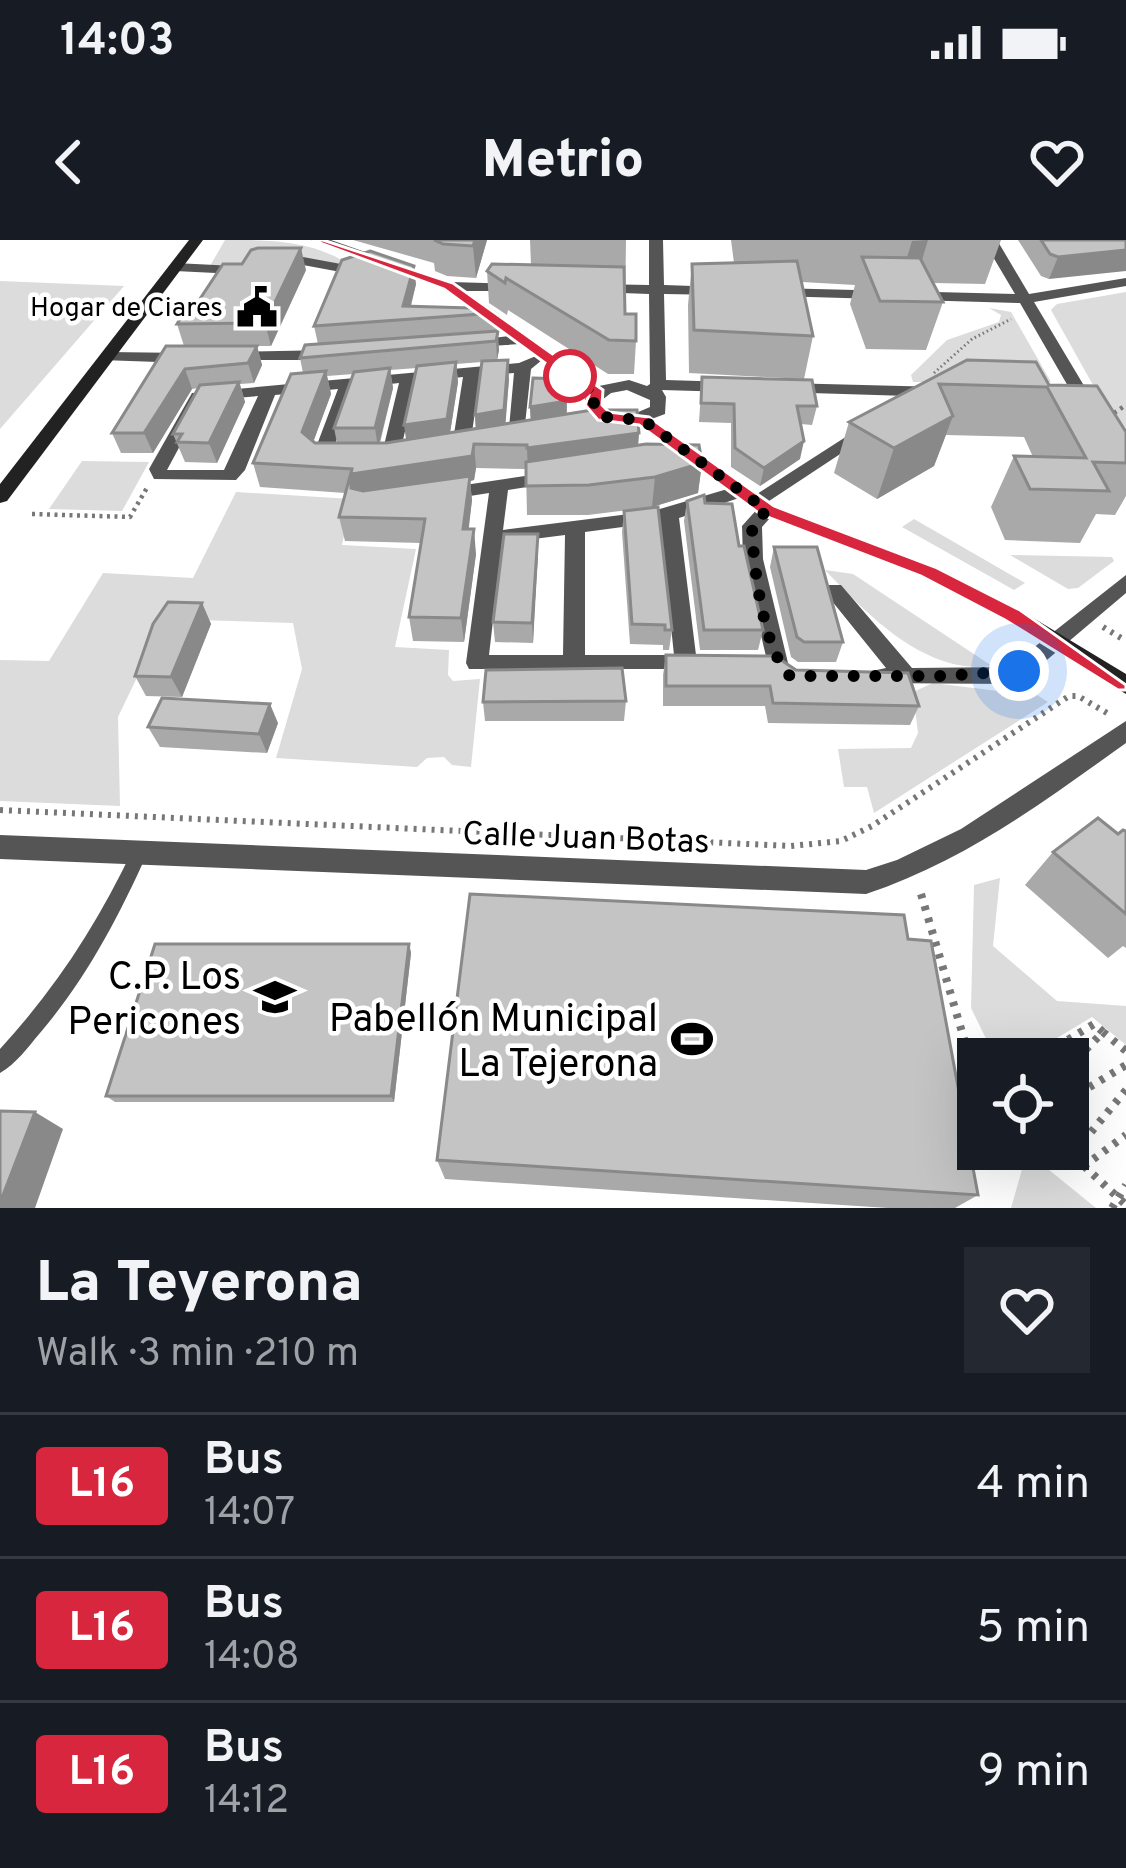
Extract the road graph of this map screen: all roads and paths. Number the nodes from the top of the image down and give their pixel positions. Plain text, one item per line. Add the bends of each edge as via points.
1 (196, 240) edge
2 (318, 240) edge
3 (656, 240) edge
4 (990, 240) edge
5 (339, 247) junction
6 (175, 267) junction
7 (1126, 283) edge
8 (448, 286) junction
9 (537, 287) edge
10 (584, 288) edge
11 (657, 289) junction
12 (1024, 299) junction
13 (1035, 316) junction
14 (518, 340) junction
15 (450, 346) edge
16 (359, 353) edge
17 (336, 355) junction
18 (541, 356) junction
19 (107, 357) junction
20 (218, 357) edge
21 (194, 358) edge
22 (524, 367) junction
23 (472, 372) junction
24 (409, 378) junction
25 (348, 383) junction
26 (322, 386) junction
27 (655, 388) junction
28 (269, 390) junction
29 (914, 391) junction
30 (956, 392) edge
31 (598, 394) junction
32 (1061, 395) edge
33 (1082, 395) junction
34 (604, 417) junction
35 (643, 420) junction
36 (579, 429) edge
37 (538, 436) edge
38 (480, 445) junction
39 (691, 457) junction
40 (670, 460) edge
41 (158, 469) junction
42 (1126, 471) edge
43 (584, 473) edge
44 (499, 486) junction
45 (0, 497) edge
46 (411, 498) edge
47 (713, 505) junction
48 (754, 507) junction
49 (669, 513) junction
50 (32, 514) dead end
51 (575, 524) junction
52 (491, 538) junction
53 (1126, 583) edge
54 (834, 590) edge
55 (1057, 643) junction
56 (574, 662) junction
57 (774, 667) edge
58 (857, 676) edge
59 (906, 677) junction
60 (1126, 685) edge
61 (1126, 728) edge
62 (0, 810) edge
63 (0, 847) edge
64 (139, 854) junction
65 (921, 894) dead end
66 (1103, 1032) junction
67 (964, 1038) edge
68 (1071, 1038) edge
69 (1089, 1046) edge
70 (1126, 1051) edge
71 (0, 1063) edge
72 (1126, 1065) edge
73 (1089, 1087) edge
74 (1126, 1090) edge
75 (1089, 1130) edge
76 (1126, 1135) edge
77 (1089, 1162) edge
78 (1088, 1170) edge
79 (1126, 1185) edge
80 (1117, 1197) junction
81 (1126, 1205) edge
82 (1112, 1208) edge

1 - 6 main road
2 - 5 street
3 - 11 street
4 - 12 street
5 - 6 street via 362,268 282,261 236,270
5 - 8 street
6 - 19 main road
7 - 12 street
8 - 9 street
8 - 14 street
10 - 11 street
11 - 12 street
11 - 27 street
12 - 13 street
13 - 29 path via 1017,316 972,339
13 - 33 street
14 - 15 street
14 - 18 street
16 - 17 street
17 - 20 street
17 - 26 street
18 - 22 street
18 - 31 street
19 - 21 street
19 - 45 main road
22 - 23 street
22 - 38 street
23 - 24 street
23 - 38 street
24 - 25 street
24 - 25 street via 399,457 321,458
25 - 26 street
26 - 28 street
27 - 29 street
27 - 31 street
27 - 35 street via 659,410
28 - 41 street via 199,397
28 - 41 street via 229,476 171,478
29 - 30 street
29 - 48 street
31 - 34 street via 593,405
32 - 33 street
33 - 42 street
34 - 35 street
34 - 36 street
35 - 39 main road
37 - 38 street
39 - 40 street
39 - 48 main road
41 - 50 path via 130,517
43 - 44 street
44 - 46 street
44 - 52 street
47 - 48 street
47 - 48 street
47 - 49 street
48 - 55 main road via 928,572
48 - 57 street via 753,560
49 - 51 street
49 - 56 street via 698,663
51 - 52 street
51 - 56 street
52 - 56 street via 477,663
53 - 55 street
54 - 59 street
55 - 59 street via 1014,675
55 - 60 main road
58 - 59 street
61 - 62 path via 1069,696 872,826 841,841 791,845
61 - 64 street, Calle Juan Botas via 976,837 914,869 866,882
63 - 64 street, Calle Juan Botas
64 - 71 lane via 102,934 56,1004
65 - 67 path
66 - 68 path via 1094,1024
66 - 69 path
66 - 70 path
72 - 73 path
74 - 75 path
76 - 77 path
78 - 80 path
79 - 80 path
80 - 81 path
80 - 82 path

